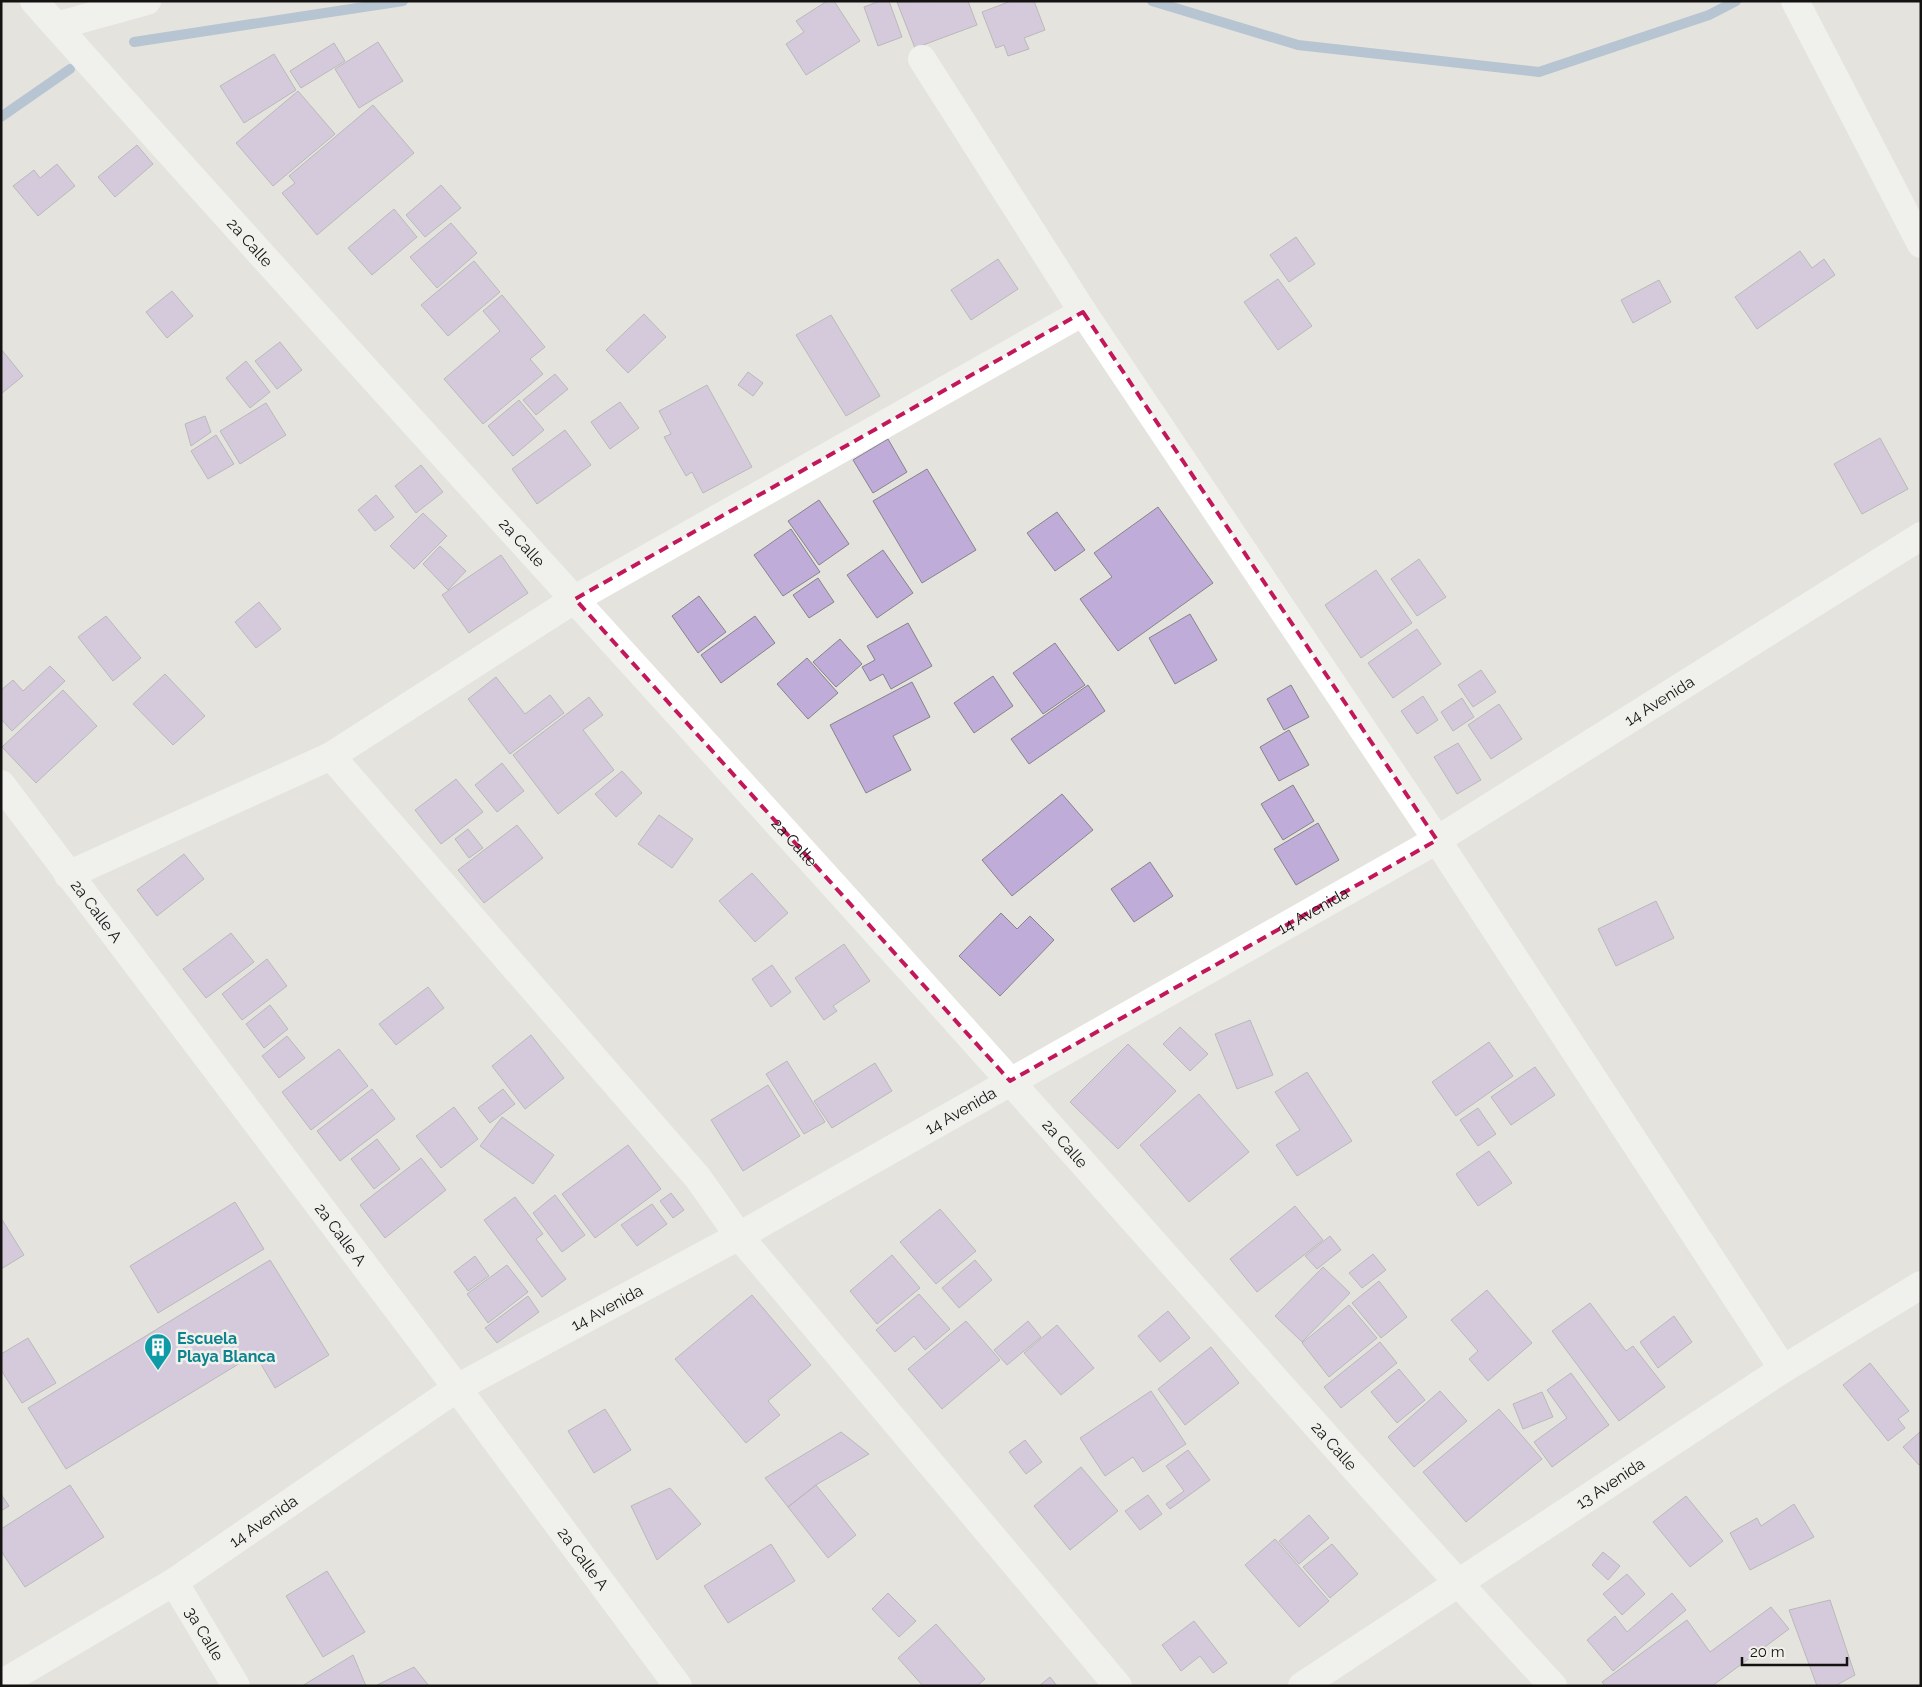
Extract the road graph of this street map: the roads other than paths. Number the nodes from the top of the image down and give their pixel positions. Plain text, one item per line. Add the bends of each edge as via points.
1 (34, 1) edge
2 (148, 1) edge
3 (1795, 1) edge
4 (56, 26) junction
5 (922, 59) dead end
6 (1921, 244) edge
7 (1083, 312) junction
8 (1921, 536) edge
9 (576, 599) junction
10 (331, 756) junction
11 (1, 784) edge
12 (1437, 840) junction
13 (68, 875) junction
14 (1010, 1081) junction
15 (740, 1236) junction
16 (1921, 1285) edge
17 (1783, 1369) junction
18 (457, 1388) junction
19 (174, 1582) junction
20 (1459, 1584) junction
21 (1, 1684) edge
22 (236, 1686) edge
23 (678, 1686) edge
24 (1118, 1686) edge
25 (1302, 1686) edge
26 (1553, 1686) edge

1 - 4 street, 2a Calle
2 - 4 street
3 - 6 street
4 - 9 street, 2a Calle
5 - 7 street
7 - 9 street
7 - 12 street
8 - 12 street, 14 Avenida
9 - 10 street
9 - 14 street, 2a Calle
10 - 13 street
10 - 15 street via 698,1178
11 - 13 street, 2a Calle A
12 - 14 street, 14 Avenida
12 - 17 street
13 - 18 street, 2a Calle A
14 - 15 street, 14 Avenida
14 - 20 street, 2a Calle
15 - 18 street, 14 Avenida
15 - 24 street
16 - 17 street, 13 Avenida
17 - 20 street, 13 Avenida
18 - 19 street, 14 Avenida
18 - 23 street, 2a Calle A
19 - 21 street, 14 Avenida
19 - 22 street, 3a Calle
20 - 25 street, 13 Avenida
20 - 26 street, 2a Calle

